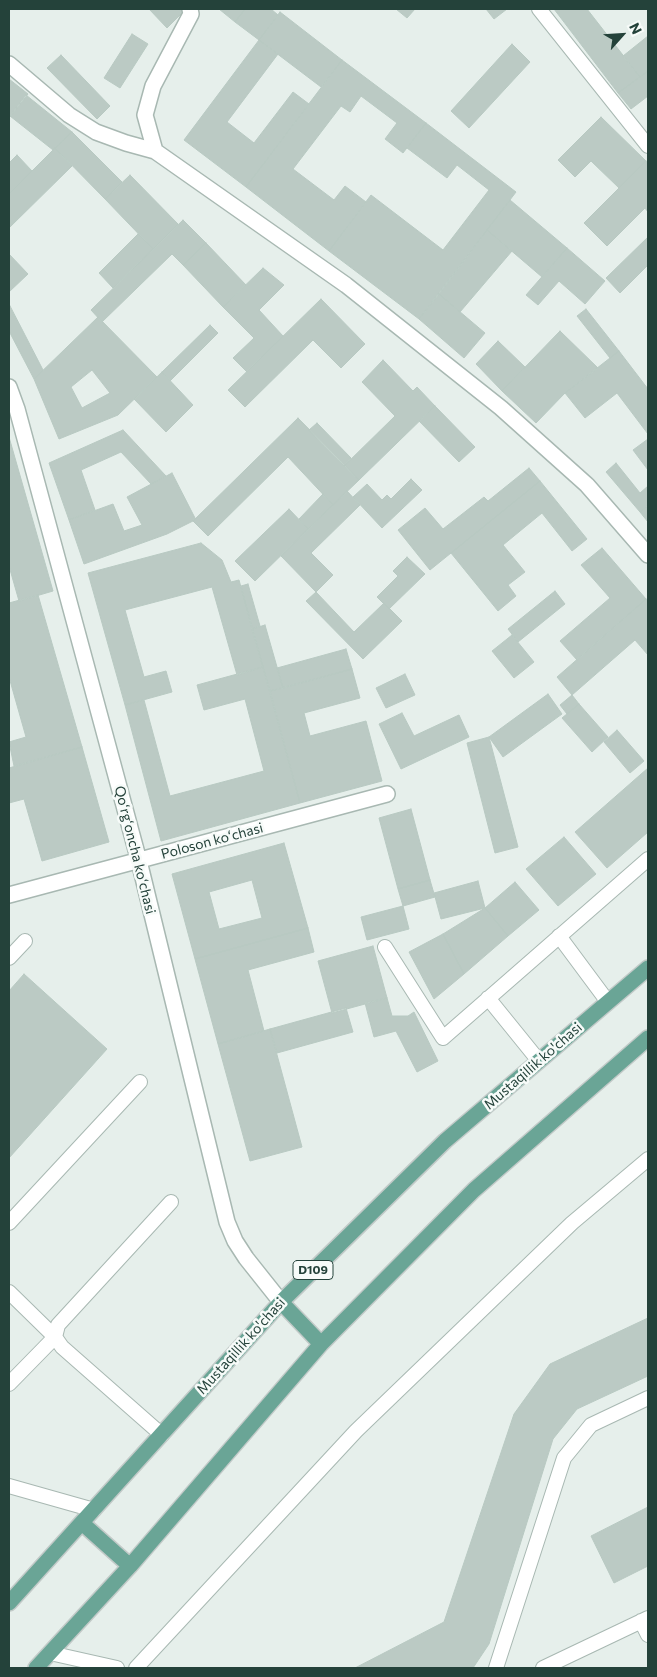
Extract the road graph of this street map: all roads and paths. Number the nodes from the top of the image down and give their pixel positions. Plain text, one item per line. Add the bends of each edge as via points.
1 (190, 9) edge
2 (539, 9) edge
3 (9, 64) edge
4 (648, 146) edge
5 (155, 151) junction
6 (9, 386) edge
7 (13, 410) edge
8 (648, 555) edge
9 (387, 794) dead end
10 (648, 859) edge
11 (139, 860) junction
12 (9, 895) edge
13 (560, 936) junction
14 (25, 941) dead end
15 (386, 947) dead end
16 (9, 958) edge
17 (648, 968) edge
18 (488, 998) junction
19 (608, 1002) junction
20 (648, 1038) edge
21 (540, 1061) junction
22 (140, 1082) dead end
23 (648, 1159) edge
24 (171, 1202) dead end
25 (9, 1223) edge
26 (9, 1292) edge
27 (280, 1302) junction
28 (55, 1337) junction
29 (321, 1344) junction
30 (9, 1384) edge
31 (648, 1398) edge
32 (162, 1435) junction
33 (9, 1486) edge
34 (94, 1510) junction
35 (82, 1523) junction
36 (130, 1566) junction
37 (9, 1603) edge
38 (645, 1619) edge
39 (648, 1635) edge
40 (50, 1653) junction
41 (36, 1668) edge
42 (117, 1668) edge
43 (136, 1668) edge
44 (496, 1668) edge
45 (543, 1668) edge

1 - 5 street via 153,86 145,115
2 - 4 lane
3 - 5 street via 69,115 96,132
5 - 8 street via 346,285 501,408 587,485
6 - 7 street, Qoʻrgʻoncha koʻchasi
7 - 11 street, Qoʻrgʻoncha koʻchasi
9 - 11 street, Poloson koʻchasi
10 - 13 lane
11 - 12 street, Poloson koʻchasi
11 - 27 street, Qoʻrgʻoncha koʻchasi via 227,1222 235,1242
13 - 18 lane
13 - 19 lane
14 - 16 lane
15 - 18 lane via 443,1038
17 - 19 main road, Mustaqillik ko'chasi / D109
18 - 21 lane
19 - 21 main road, Mustaqillik ko'chasi / D109
20 - 29 main road via 474,1190
21 - 27 main road, Mustaqillik ko'chasi / D109 via 446,1141
22 - 25 lane
23 - 43 lane via 572,1223 356,1431
24 - 28 lane via 58,1325
26 - 28 lane
27 - 29 main road
27 - 32 main road, Mustaqillik ko'chasi / D109
28 - 30 lane
28 - 32 lane via 62,1348
29 - 36 main road
31 - 44 lane via 591,1425 564,1458
32 - 34 main road, Mustaqillik ko'chasi / D109
33 - 34 lane
34 - 35 main road, Mustaqillik ko'chasi / D109
35 - 36 main road
35 - 37 main road, Mustaqillik ko'chasi / D109
36 - 40 main road
38 - 39 lane
38 - 45 lane
40 - 41 main road
40 - 42 lane

